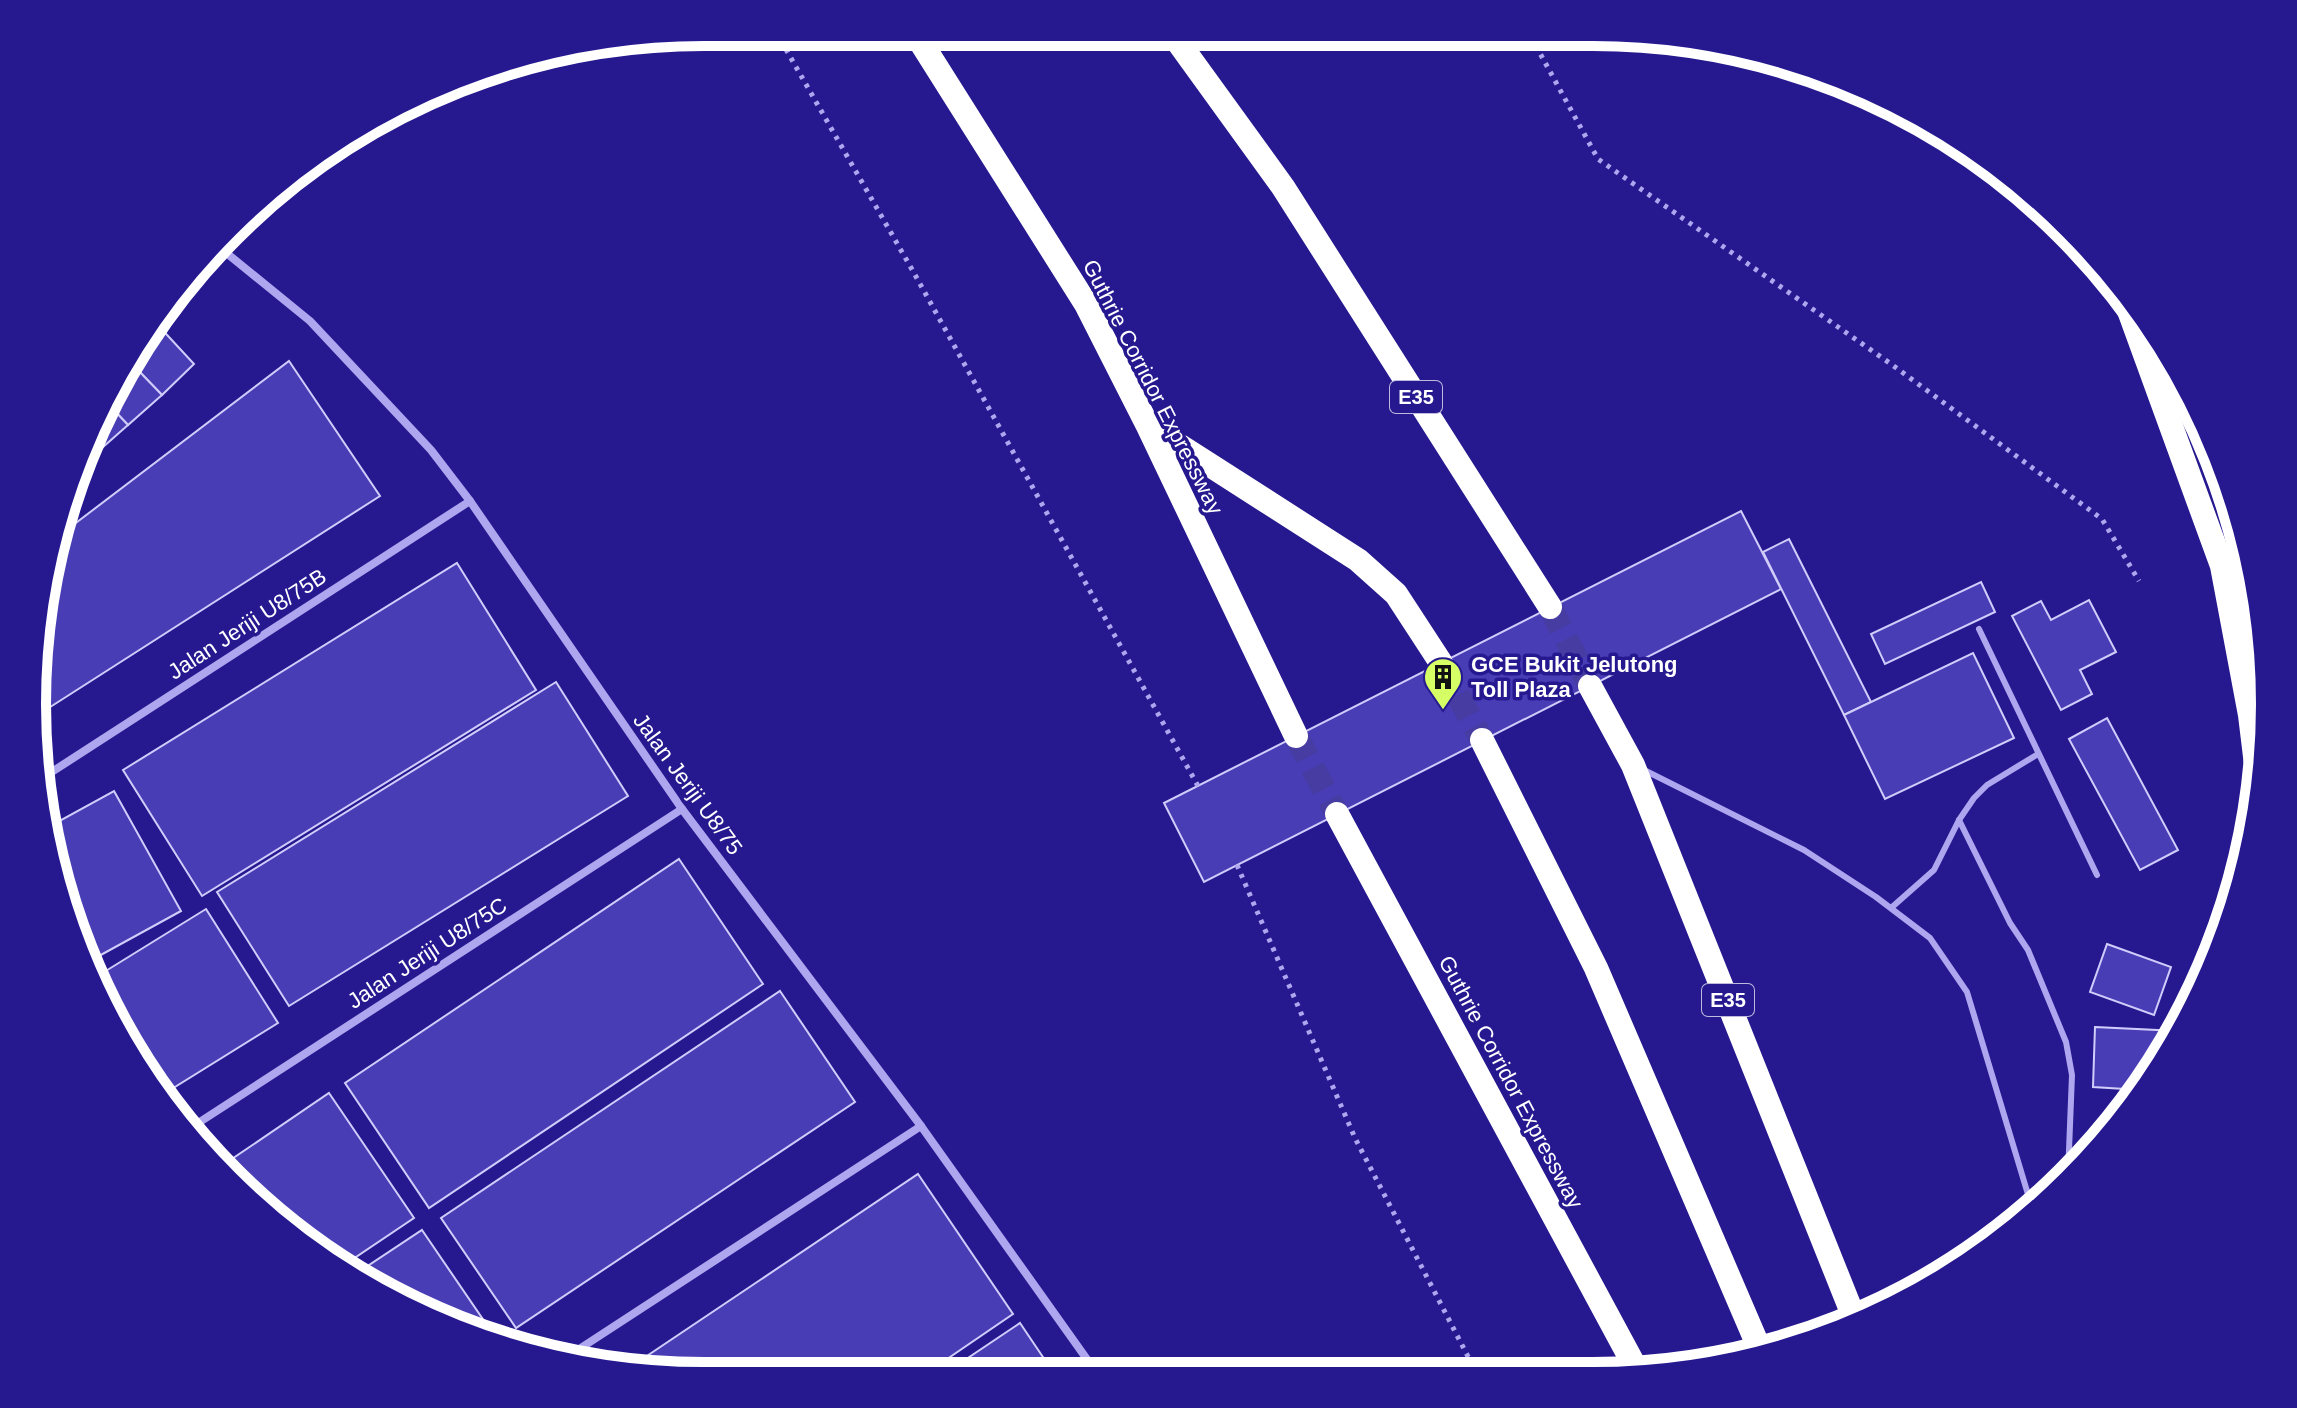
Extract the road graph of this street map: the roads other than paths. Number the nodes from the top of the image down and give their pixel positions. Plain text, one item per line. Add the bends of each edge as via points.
1 (923, 46) edge
2 (1181, 46) edge
3 (226, 253) edge
4 (2138, 335) edge
5 (1148, 426) junction
6 (470, 501) junction
7 (1550, 607) tunnel mouth
8 (1979, 629) dead end
9 (1441, 663) tunnel mouth
10 (1590, 686) tunnel mouth
11 (2251, 720) edge
12 (1296, 736) tunnel mouth
13 (1482, 740) tunnel mouth
14 (2038, 754) junction
15 (1633, 765) junction
16 (50, 773) edge
17 (682, 809) junction
18 (1337, 814) tunnel mouth
19 (1959, 820) junction
20 (2097, 875) dead end
21 (1891, 908) junction
22 (197, 1124) edge
23 (921, 1126) junction
24 (2069, 1158) edge
25 (2029, 1197) edge
26 (1851, 1309) edge
27 (1756, 1341) edge
28 (579, 1349) edge
29 (1632, 1361) edge
30 (1089, 1362) edge

1 - 5 highway, Guthrie Corridor Expressway via 1086,304
2 - 7 highway, E35 via 1283,187
3 - 6 street, Jalan Jeriji U8/75 via 310,321 431,450
4 - 11 highway via 2222,566
5 - 9 highway via 1358,560 1396,594
5 - 12 highway, Guthrie Corridor Expressway
6 - 16 street, Jalan Jeriji U8/75B
6 - 17 street, Jalan Jeriji U8/75
8 - 14 lane
10 - 15 highway, E35
13 - 27 highway via 1596,968
14 - 19 lane via 1987,785
14 - 20 lane
15 - 21 lane via 1804,850
15 - 26 highway, E35
17 - 22 street, Jalan Jeriji U8/75C
17 - 23 street, Jalan Jeriji U8/75
18 - 29 highway, Guthrie Corridor Expressway
19 - 21 lane via 1934,870
19 - 24 lane via 2028,950 2066,1042 2072,1075
21 - 25 lane via 1930,938 1967,992
23 - 28 street
23 - 30 street, Jalan Jeriji U8/75

